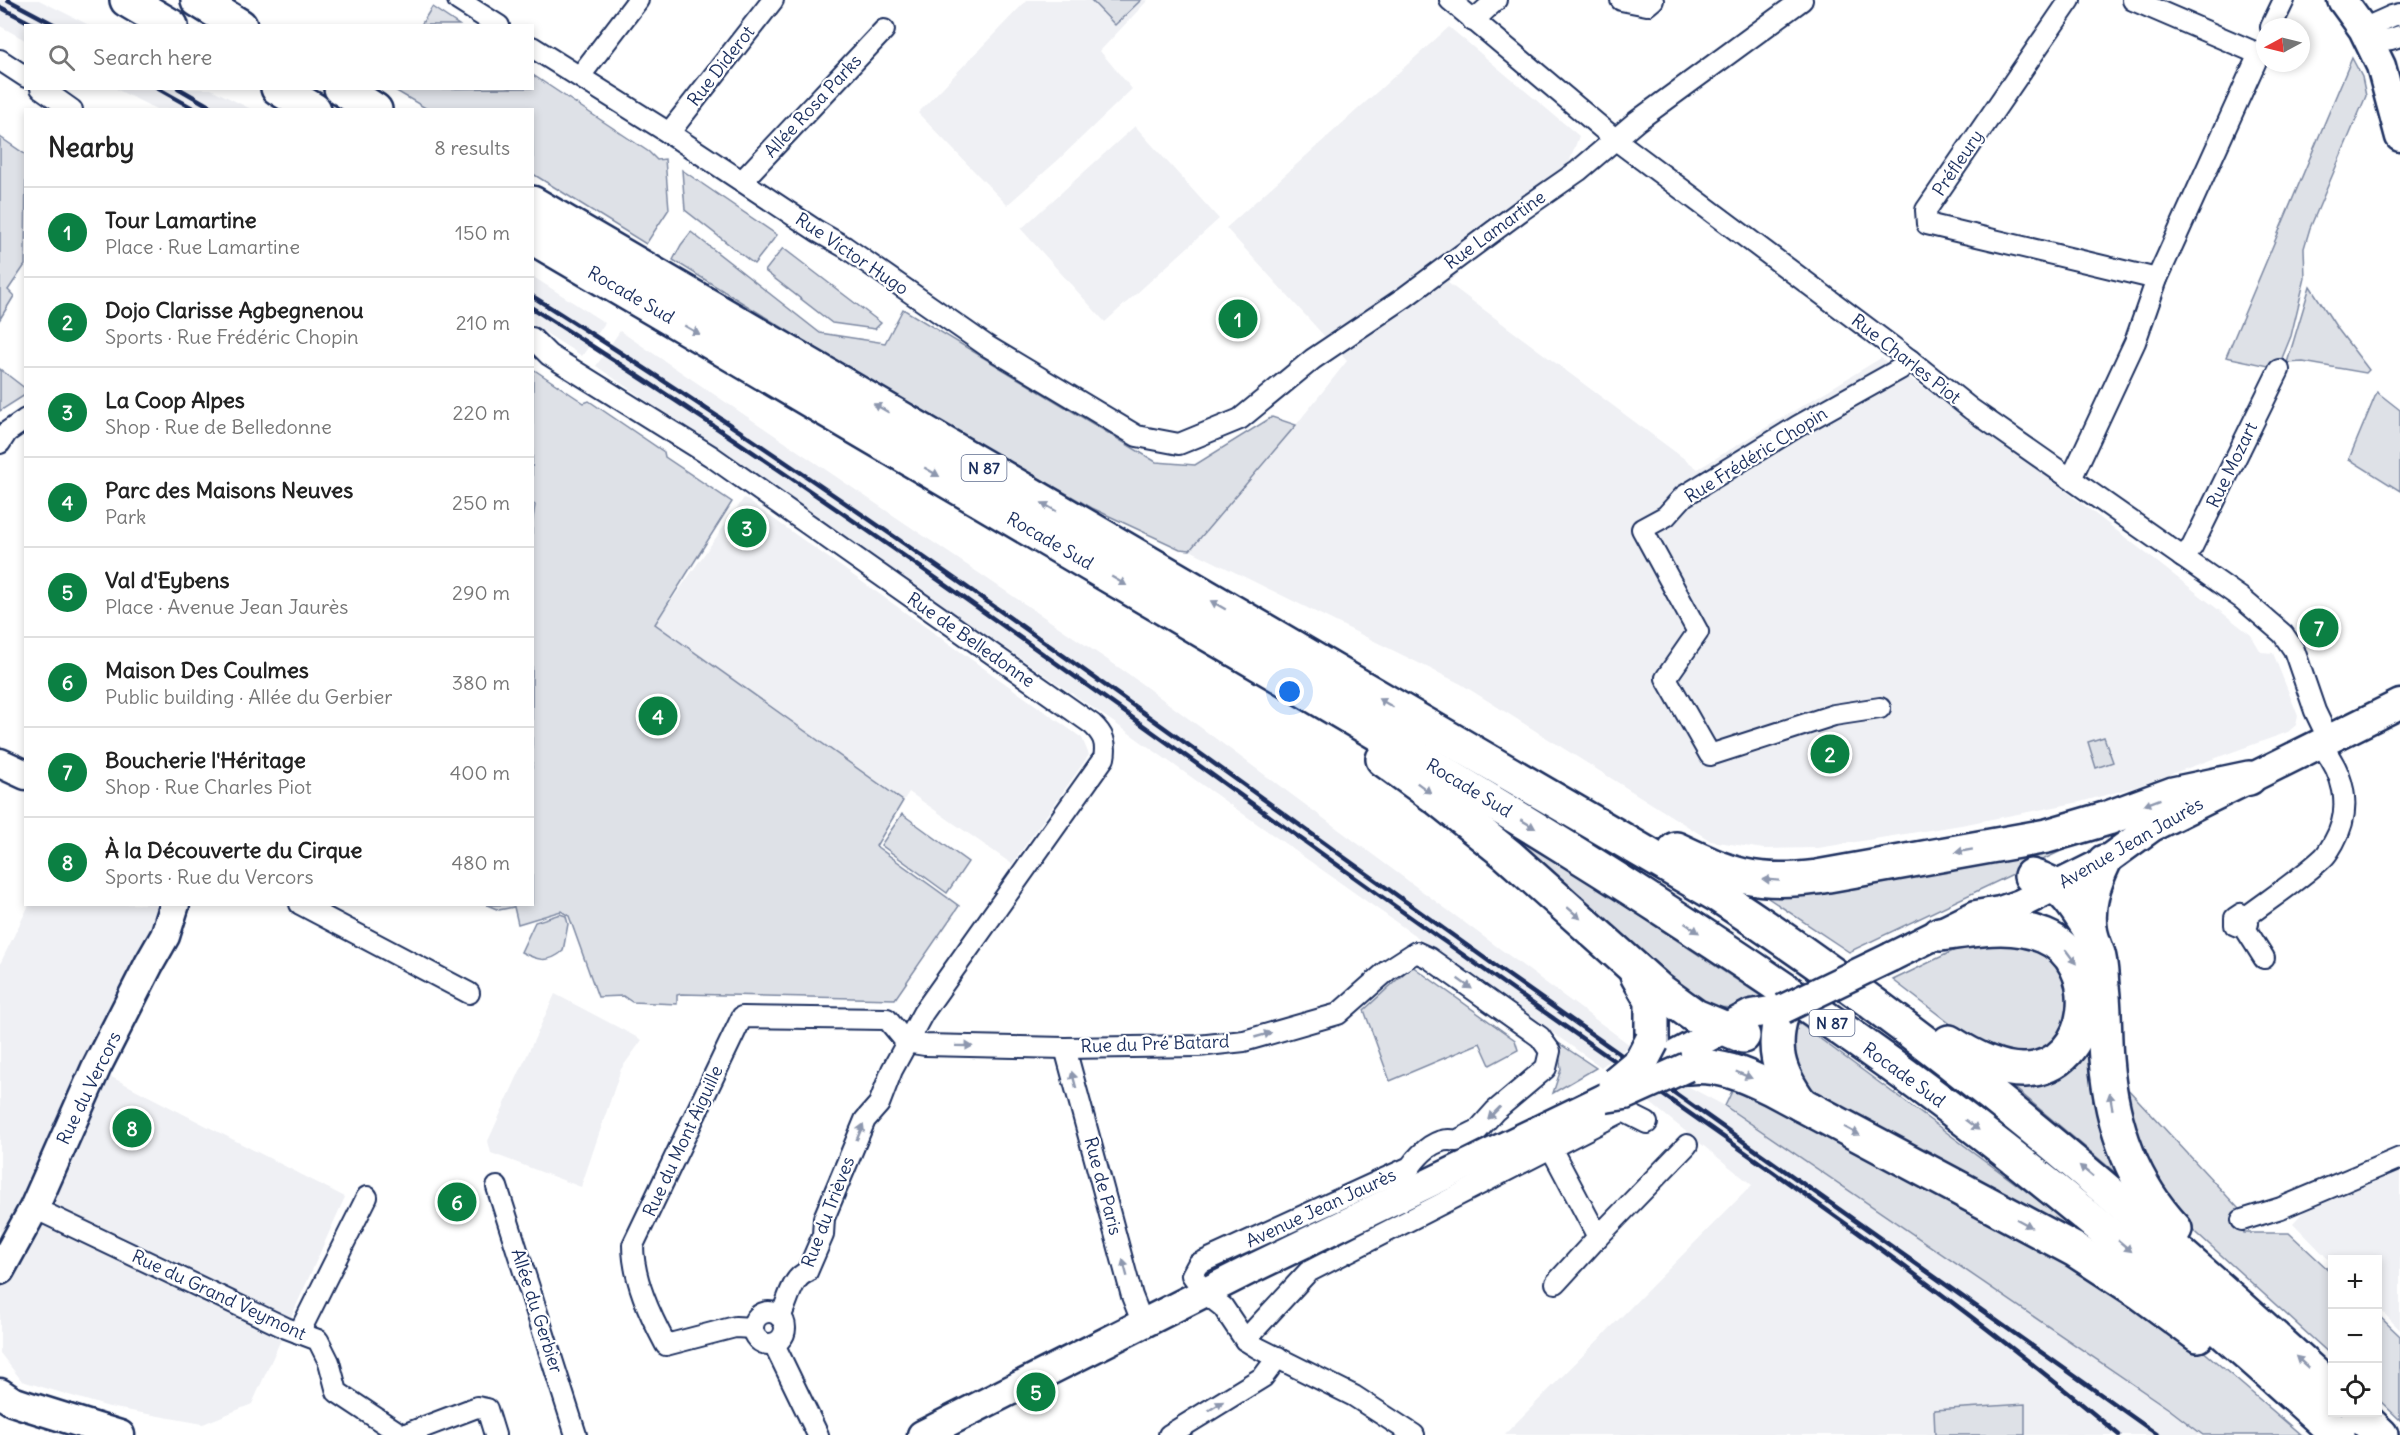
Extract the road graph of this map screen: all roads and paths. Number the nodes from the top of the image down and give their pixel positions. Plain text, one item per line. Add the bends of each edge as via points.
1 (127, 0) edge
2 (198, 0) edge
3 (458, 0) edge
4 (638, 0) edge
5 (773, 0) edge
6 (1450, 0) edge
7 (1496, 0) edge
8 (1621, 0) edge
9 (1653, 0) edge
10 (1802, 0) edge
11 (2070, 0) edge
12 (2133, 0) edge
13 (2284, 0) edge
14 (2342, 0) edge
15 (2353, 0) edge
16 (2400, 14) edge
17 (2275, 18) edge
18 (1473, 21) junction
19 (168, 24) edge
20 (237, 24) edge
21 (496, 24) edge
22 (884, 30) dead end
23 (2378, 34) edge
24 (2256, 45) edge
25 (534, 48) edge
26 (0, 60) edge
27 (2256, 60) edge
28 (580, 75) junction
29 (24, 76) edge
30 (2400, 83) edge
31 (44, 90) edge
32 (281, 90) edge
33 (344, 90) edge
34 (69, 108) edge
35 (312, 108) edge
36 (372, 108) edge
37 (669, 133) junction
38 (2400, 137) edge
39 (1616, 140) junction
40 (742, 181) junction
41 (534, 204) edge
42 (534, 238) edge
43 (2157, 279) junction
44 (534, 340) edge
45 (1910, 360) junction
46 (2279, 370) dead end
47 (24, 420) edge
48 (0, 443) edge
49 (1179, 444) joint
50 (2071, 479) junction
51 (2182, 558) junction
52 (1279, 675) junction
53 (2400, 704) edge
54 (1880, 708) dead end
55 (1437, 732) junction
56 (2324, 740) junction
57 (0, 763) edge
58 (24, 774) edge
59 (2249, 778) junction
60 (2152, 827) junction
61 (2104, 862) junction
62 (2043, 881) junction
63 (174, 906) edge
64 (304, 906) edge
65 (2090, 930) junction
66 (1940, 934) junction
67 (1795, 946) junction
68 (1416, 952) joint
69 (2264, 958) dead end
70 (1633, 968) junction
71 (470, 993) dead end
72 (1783, 1009) junction
73 (1733, 1032) junction
74 (906, 1042) junction
75 (1065, 1048) junction
76 (1672, 1054) junction
77 (1611, 1090) joint
78 (1801, 1104) junction
79 (1647, 1124) dead end
80 (1687, 1145) dead end
81 (1552, 1149) junction
82 (2400, 1158) edge
83 (497, 1187) dead end
84 (367, 1197) dead end
85 (34, 1208) junction
86 (2242, 1220) dead end
87 (1598, 1237) junction
88 (0, 1270) edge
89 (1556, 1283) dead end
90 (1204, 1293) junction
91 (780, 1317) junction
92 (1143, 1324) junction
93 (753, 1328) junction
94 (299, 1333) junction
95 (2272, 1335) junction
96 (1245, 1340) junction
97 (774, 1344) junction
98 (1278, 1357) junction
99 (2328, 1386) edge
100 (0, 1393) edge
101 (2361, 1417) edge
102 (120, 1435) edge
103 (403, 1435) edge
104 (495, 1435) edge
105 (576, 1435) edge
106 (818, 1435) edge
107 (922, 1435) edge
108 (1169, 1435) edge
109 (1413, 1435) edge
110 (2316, 1435) edge
111 (2338, 1435) edge
112 (2381, 1435) edge

1 - 19 highway
2 - 20 highway
3 - 21 street
4 - 28 street
5 - 37 street, Rue Diderot
6 - 18 street, Rue Charles Piot
7 - 18 street
8 - 9 street via 1647,5
10 - 39 street, Rue Lamartine
11 - 43 street, Préfleury via 1926,210 1927,224
12 - 24 street
13 - 17 street
14 - 23 main road
15 - 23 main road
16 - 23 street
18 - 39 street, Rue Charles Piot
22 - 40 street, Allée Rosa Parks
23 - 30 main road via 2390,50
23 - 38 main road via 2381,66
25 - 28 street, Rue Victor Hugo
26 - 29 street
27 - 43 street
28 - 37 street, Rue Victor Hugo
31 - 34 street
32 - 35 highway
33 - 36 highway
37 - 40 street, Rue Victor Hugo
39 - 45 street, Rue Charles Piot
39 - 49 street, Rue Lamartine via 1405,297 1313,359 1240,419
40 - 49 street, Rue Victor Hugo via 987,346 1137,436
55 -> 41 highway, Rocade Sud / N 87
42 -> 52 highway, Rocade Sud / N 87
43 - 50 street via 2135,342
44 - 74 street, Rue de Belledonne via 549,355 711,456 1100,732 1104,758
45 - 50 street, Rue Charles Piot via 1971,409
45 - 54 street, Rue Frédéric Chopin via 1684,496 1666,516 1642,529 1698,632 1666,678 1710,755 1834,715
46 - 51 street, Rue Mozart via 2192,547
47 - 48 street via 7,432
50 - 51 street, Rue Charles Piot
51 - 56 street, Rue Charles Piot via 2241,598 2288,639
52 -> 70 highway via 1314,713 1401,771 1508,855
52 -> 111 highway, Rocade Sud / N 87 via 1637,893 1914,1082 2157,1273
53 - 56 main road, Avenue Jean Jaurès
59 -> 55 highway via 2173,794 2047,836 1817,877 1771,880 1717,868
55 - 67 highway, Rocade Sud / N 87 via 1719,896
56 - 59 main road, Avenue Jean Jaurès
56 - 69 street, Rue Charles Piot via 2344,786 2344,815 2325,856 2245,922
57 - 58 main road
59 - 60 main road, Avenue Jean Jaurès
60 - 61 main road, Avenue Jean Jaurès
60 - 62 main road via 2105,842
61 - 62 main road, Avenue Jean Jaurès
61 - 65 highway via 2092,890
62 - 65 highway via 2072,903
62 - 66 main road, Avenue Jean Jaurès via 2000,911 1976,915
63 - 85 main road, Rue du Vercors via 165,936 96,1068
64 - 71 street
95 -> 65 highway, N 87 via 2165,1219 2122,1142 2112,1108 2101,972
66 -> 67 highway via 2021,929 2044,936 2067,952 2082,980 2085,1004 2080,1030 2064,1053 2031,1069 2017,1070 1991,1063 1953,1045
66 - 72 main road, Avenue Jean Jaurès, bridge
95 -> 67 highway, Rocade Sud / N 87 via 2031,1125 1910,1029
75 -> 68 street, Rue du Pré Batard via 1198,1046 1244,1041 1338,1014 1388,970
68 -> 90 street, Avenue Jean Jaurès via 1540,1037 1550,1051 1546,1068 1478,1130 1456,1141 1447,1139 1422,1151 1410,1167 1198,1264 1192,1275
70 - 73 highway via 1695,1016
70 - 76 highway via 1652,1001
72 - 73 main road, Avenue Jean Jaurès via 1765,1025
72 - 78 highway via 1776,1039 1779,1066
73 - 76 main road, Avenue Jean Jaurès
74 -> 75 street, Rue du Pré Batard
91 -> 74 street, Rue du Trièves via 792,1288 807,1272 823,1235 824,1218 860,1131 879,1104
74 - 93 street, Rue du Mont Aiguille via 887,1020 742,1017 633,1245 633,1262 666,1345 735,1327
92 -> 75 street, Rue de Paris
76 - 77 highway, bridge via 1641,1062
76 -> 78 highway via 1735,1071
77 - 90 main road, Avenue Jean Jaurès
78 -> 110 highway via 2106,1270 2200,1336
79 - 81 street via 1623,1111
80 - 87 street
81 - 87 street
81 - 96 street via 1308,1272
82 - 86 street via 2281,1208
83 - 105 street, Allée du Gerbier
84 - 94 street
85 - 88 main road, Rue du Vercors
85 - 94 street, Rue du Grand Veymont
87 - 89 street
90 - 92 main road, Avenue Jean Jaurès
90 - 96 street via 1223,1307
91 - 93 street via 772,1312 763,1313 755,1319
91 - 97 street, Rue du Trièves via 784,1332
92 - 107 main road, Avenue Jean Jaurès
93 - 97 street via 759,1341
94 - 103 street, Rue du Grand Veymont via 318,1340 337,1392
99 -> 95 highway, Rocade Sud / N 87
96 - 98 street
97 - 106 street
108 -> 98 street via 1263,1377
98 - 109 street via 1354,1396
100 - 102 main road via 12,1401
101 - 112 highway
103 - 104 street, Rue du Grand Veymont via 477,1407 487,1409

